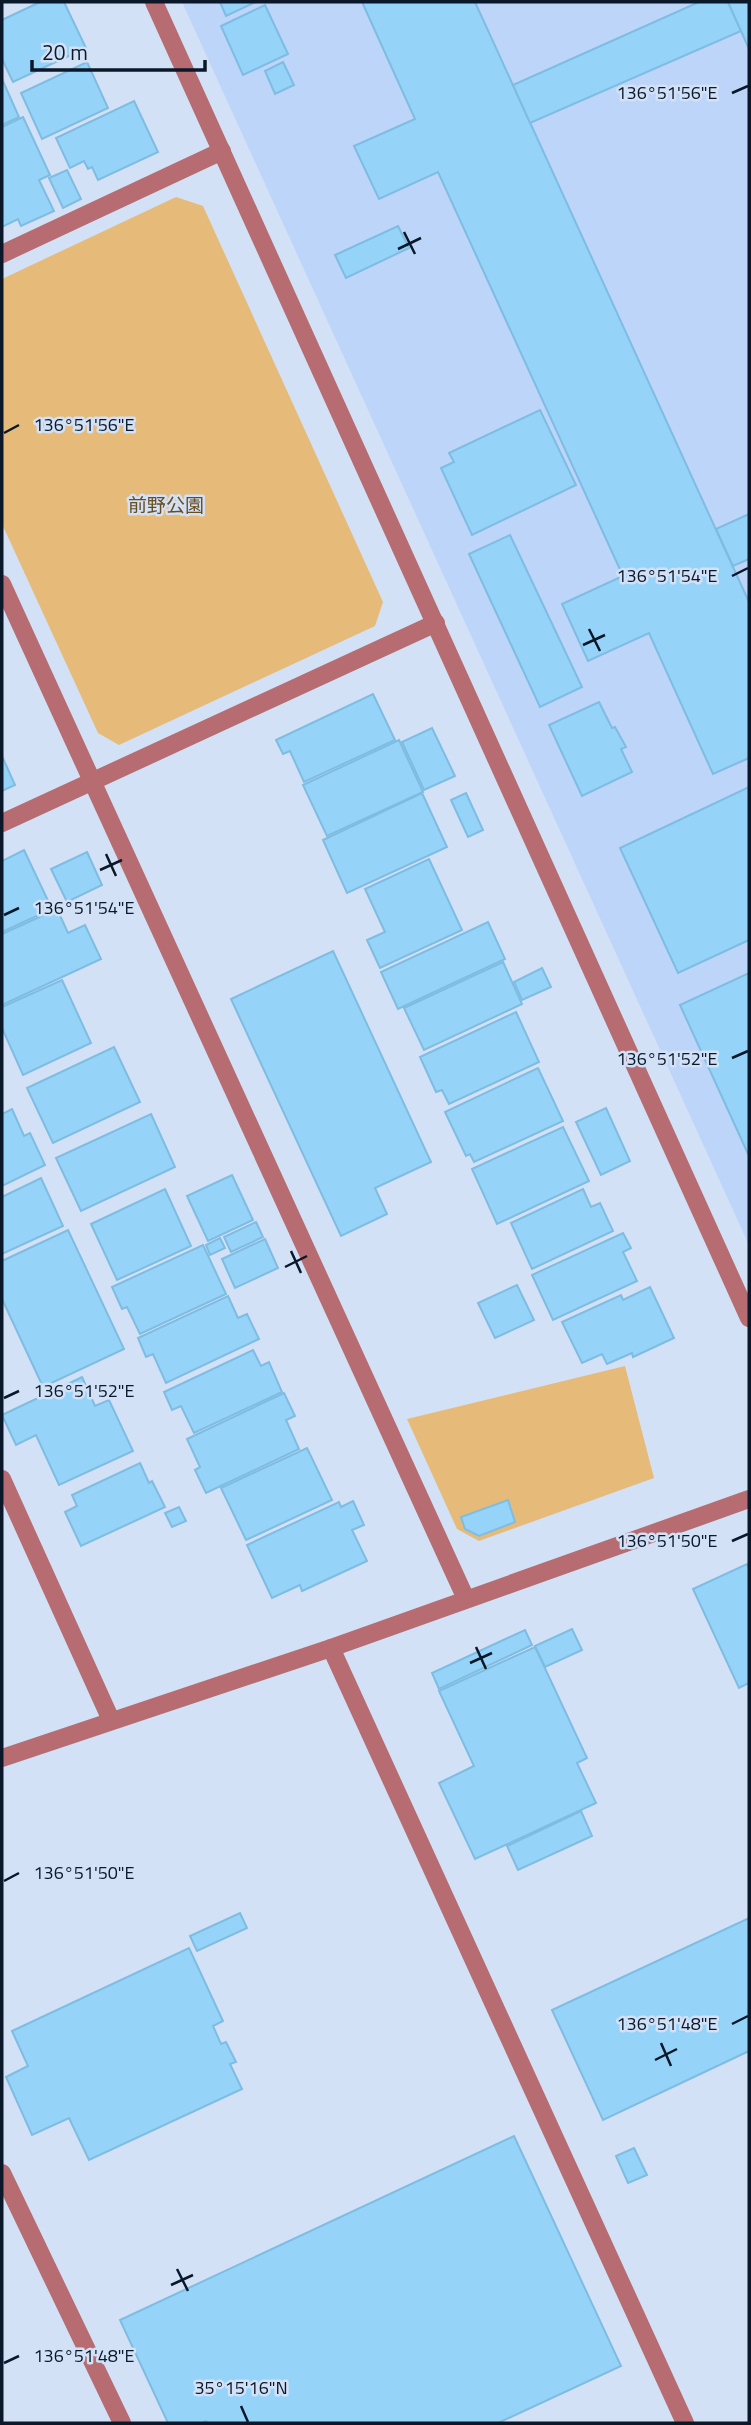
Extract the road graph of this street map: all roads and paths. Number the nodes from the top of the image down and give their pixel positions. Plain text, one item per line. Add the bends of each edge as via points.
1 (154, 2) edge
2 (222, 151) junction
3 (2, 254) edge
4 (2, 584) edge
5 (436, 624) junction
6 (92, 782) junction
7 (2, 823) edge
8 (749, 1318) edge
9 (2, 1479) edge
10 (749, 1499) edge
11 (466, 1599) junction
12 (331, 1648) junction
13 (111, 1720) junction
14 (2, 1758) edge
15 (2, 2174) edge
16 (122, 2423) edge
17 (685, 2423) edge

1 - 2 street
2 - 3 street
2 - 5 street
4 - 6 street
5 - 6 street
5 - 8 street
6 - 7 street
6 - 11 street
9 - 13 street
10 - 11 street
11 - 12 street
12 - 13 street
12 - 17 street
13 - 14 street
15 - 16 street

